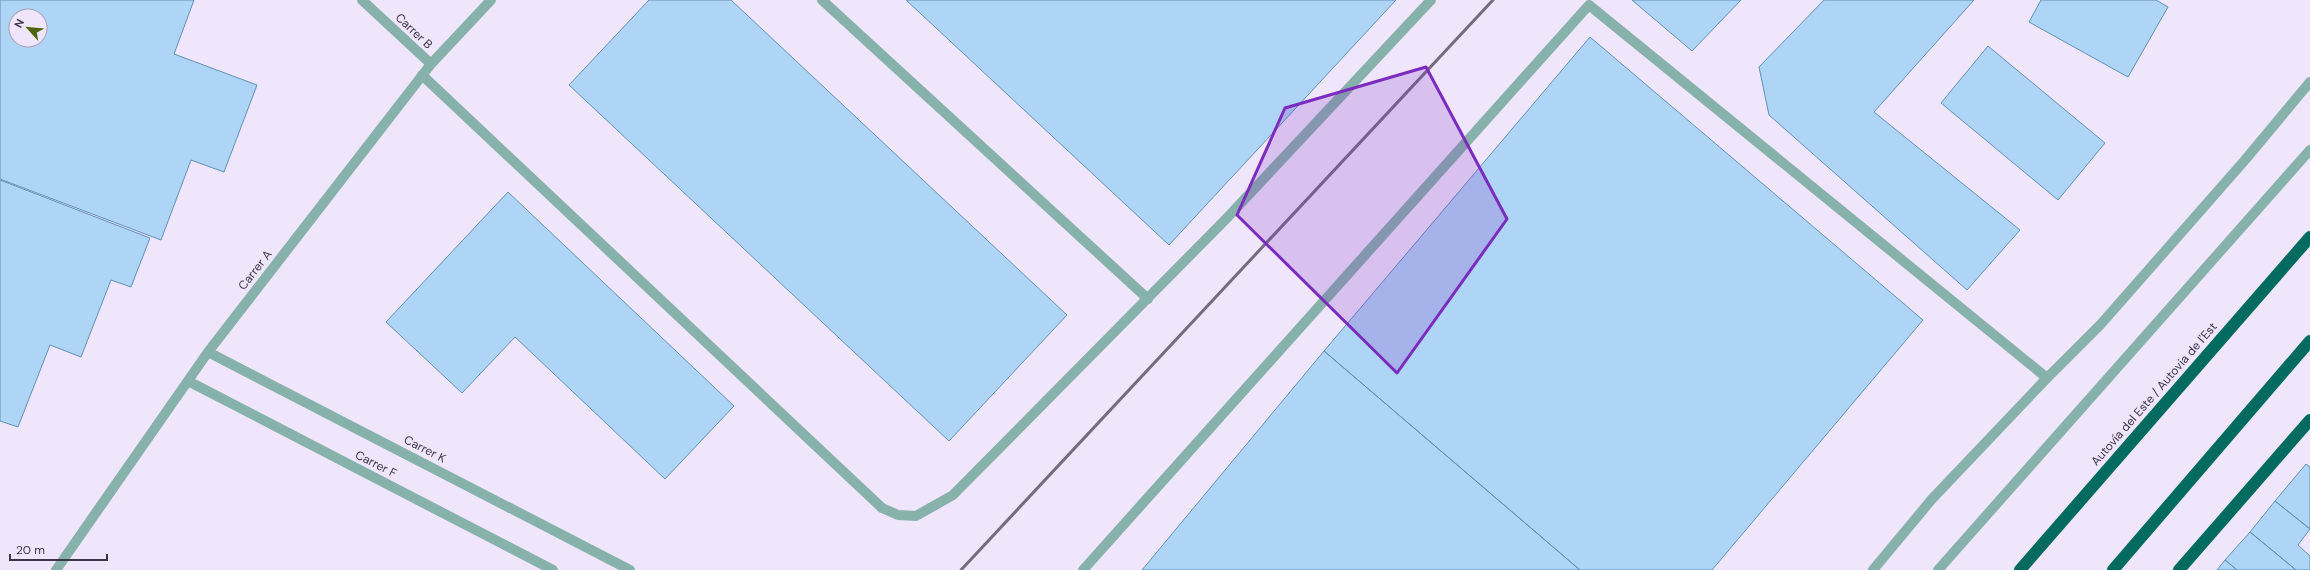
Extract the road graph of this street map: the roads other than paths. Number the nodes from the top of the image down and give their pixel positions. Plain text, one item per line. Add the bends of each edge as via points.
1 (362, 0) edge
2 (491, 0) edge
3 (822, 0) edge
4 (1432, 0) edge
5 (431, 64) junction
6 (422, 75) junction
7 (2310, 82) edge
8 (2310, 150) edge
9 (2310, 236) edge
10 (1148, 299) junction
11 (2310, 341) edge
12 (208, 352) junction
13 (2047, 378) junction
14 (188, 381) junction
15 (2310, 420) edge
16 (56, 570) edge
17 (552, 570) edge
18 (630, 570) edge
19 (1083, 570) edge
20 (1873, 570) edge
21 (1938, 570) edge
22 (2020, 570) edge
23 (2113, 570) edge
24 (2179, 570) edge

1 - 5 street, Carrer B
2 - 5 street, Carrer A
3 - 10 street
4 - 10 street
5 - 6 street, Carrer A
6 - 10 street via 882,508 898,515 916,516 953,495
6 - 12 street, Carrer A
7 - 13 street via 2101,324
8 - 21 street
9 - 22 highway, Autovía del Este / Autovia de l'Est
11 - 23 highway
12 - 14 street, Carrer A
12 - 18 street, Carrer K
13 - 19 street via 1589,5
13 - 20 street via 1932,499
14 - 16 street, Carrer A
14 - 17 street, Carrer F
15 - 24 highway

